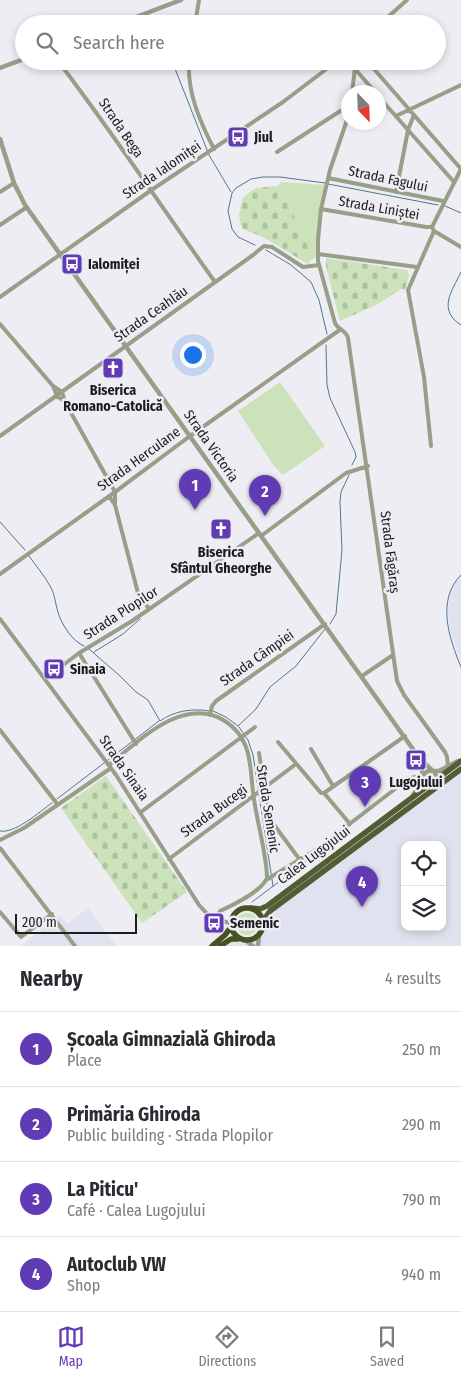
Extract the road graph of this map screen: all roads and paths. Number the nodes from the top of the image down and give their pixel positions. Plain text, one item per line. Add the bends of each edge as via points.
1 (181, 0) edge
2 (200, 0) edge
3 (407, 0) edge
4 (142, 15) edge
5 (197, 15) edge
6 (390, 15) edge
7 (15, 62) edge
8 (0, 68) edge
9 (65, 70) edge
10 (189, 70) edge
11 (325, 70) edge
12 (355, 70) edge
13 (356, 70) edge
14 (375, 70) edge
15 (353, 85) edge
16 (369, 85) edge
17 (461, 85) edge
18 (386, 105) edge
19 (408, 108) junction
20 (341, 111) edge
21 (414, 115) junction
22 (396, 116) junction
23 (344, 130) edge
24 (408, 130) junction
25 (0, 139) edge
26 (210, 151) junction
27 (277, 152) dead end
28 (461, 169) edge
29 (328, 179) junction
30 (454, 182) junction
31 (14, 183) junction
32 (150, 191) junction
33 (0, 192) edge
34 (396, 192) junction
35 (444, 201) junction
36 (26, 207) junction
37 (321, 209) junction
38 (0, 225) edge
39 (433, 229) junction
40 (461, 248) edge
41 (60, 254) junction
42 (318, 254) junction
43 (319, 265) junction
44 (417, 267) junction
45 (215, 282) junction
46 (0, 297) edge
47 (0, 324) edge
48 (341, 329) junction
49 (125, 346) junction
50 (60, 394) junction
51 (0, 436) edge
52 (190, 436) junction
53 (431, 446) dead end
54 (368, 466) junction
55 (112, 494) junction
56 (115, 505) junction
57 (260, 534) junction
58 (0, 574) edge
59 (148, 609) junction
60 (0, 619) edge
61 (325, 624) junction
62 (80, 653) junction
63 (392, 656) junction
64 (362, 676) junction
65 (46, 679) junction
66 (211, 713) junction
67 (255, 727) dead end
68 (0, 730) edge
69 (244, 735) junction
70 (404, 736) junction
71 (278, 742) dead end
72 (135, 743) junction
73 (311, 749) dead end
74 (259, 754) dead end
75 (420, 759) junction
76 (461, 760) edge
77 (296, 764) junction
78 (109, 765) junction
79 (448, 766) junction
80 (461, 769) edge
81 (434, 771) junction
82 (422, 776) junction
83 (438, 778) junction
84 (333, 786) junction
85 (263, 789) junction
86 (429, 792) junction
87 (322, 793) junction
88 (255, 795) junction
89 (409, 800) junction
90 (58, 805) junction
91 (141, 812) junction
92 (350, 824) junction
93 (0, 840) edge
94 (0, 848) edge
95 (169, 859) junction
96 (300, 860) junction
97 (266, 880) junction
98 (251, 908) junction
99 (0, 912) edge
100 (52, 914) junction
101 (217, 919) junction
102 (230, 925) junction
103 (263, 925) junction
104 (259, 935) junction
105 (243, 940) junction
106 (75, 946) edge
107 (212, 946) edge
108 (220, 946) edge
109 (253, 946) edge
110 (258, 946) edge

1 - 4 street
2 - 5 street
3 - 6 street
7 - 8 street
9 - 32 street, Strada Bega
10 - 26 street via 198,115
11 - 26 street, Strada Ialomiței
12 - 15 street
13 - 16 street
14 - 19 street
17 - 19 street
18 - 22 street
19 - 21 street
19 - 22 street
20 - 27 street
21 - 24 street
21 - 28 street
22 - 24 street
23 - 29 street, Strada Făgăraș
24 - 30 street
24 - 34 street
25 - 31 street, Strada Victoria
26 - 32 street, Strada Ialomiței
28 - 30 street
29 - 34 street, Strada Fagului
29 - 37 street, Strada Făgăraș
30 - 35 street
31 - 33 street
31 - 36 street, Strada Victoria
32 - 41 street, Strada Ialomiței
32 - 45 street, Strada Bega
34 - 35 street, Strada Fagului
35 - 39 street
36 - 38 street
36 - 41 street, Strada Victoria
37 - 39 street, Strada Liniștei
37 - 42 street, Strada Făgăraș
39 - 40 street
39 - 44 street
41 - 46 street, Strada Ialomiței
41 - 49 street, Strada Victoria
42 - 43 street, Strada Făgăraș
42 - 44 street
43 - 45 street, Strada Ceahlău via 303,267 266,245
43 - 48 street, Strada Făgăraș via 335,323
44 - 53 street via 408,294 424,377
45 - 49 street, Strada Ceahlău
47 - 50 street
48 - 52 street, Strada Herculane
48 - 54 street, Strada Făgăraș via 348,337
49 - 50 street, Strada Ceahlău
49 - 52 street, Strada Victoria
50 - 51 street, Strada Ceahlău
50 - 55 street
52 - 55 street, Strada Herculane
52 - 57 street, Strada Victoria
54 - 57 street, Strada Plopilor via 346,473
54 - 63 street, Strada Făgăraș
55 - 56 street
55 - 56 street
55 - 58 street, Strada Herculane
56 - 59 street via 138,593
57 - 59 street, Strada Plopilor
57 - 61 street, Strada Victoria
59 - 62 street, Strada Plopilor
60 - 65 street, Strada Sinaia
61 - 64 street, Strada Victoria
61 - 66 street, Strada Câmpiei via 216,701
62 - 65 street, Strada Plopilor
62 - 72 street
63 - 64 street
63 - 79 street, Strada Făgăraș via 400,689 445,752
64 - 70 street, Strada Victoria
65 - 78 street, Strada Sinaia
66 - 69 street
66 - 72 street via 173,718
67 - 69 street
68 - 90 street
69 - 88 street, Strada Semenic
69 - 91 street
70 - 75 street, Strada Victoria
70 - 84 street
71 - 77 street
72 - 78 street
73 - 84 street
74 - 85 street
75 - 81 street, Strada Victoria
75 - 82 street, Strada Victoria
76 - 79 street
76 - 83 main road, Calea Lugojului
77 - 85 street, Strada Bucegi
77 - 87 street
78 - 90 street
78 - 91 street, Strada Sinaia
79 - 81 street
80 - 86 main road, Calea Lugojului
81 - 82 street
81 - 83 street, Strada Victoria
82 - 89 street
82 - 92 street via 408,779
83 - 86 street
83 - 89 main road, Calea Lugojului
84 - 87 street
85 - 88 street, Strada Bucegi
85 - 96 street via 269,818
86 - 103 main road, Calea Lugojului via 268,913
87 - 92 street
88 - 95 street, Strada Bucegi
88 - 97 street, Strada Semenic
89 - 98 main road, Calea Lugojului via 267,906
90 - 93 street
91 - 95 street, Strada Sinaia
92 - 96 street
94 - 100 street
95 - 101 street, Strada Sinaia via 203,911
96 - 97 street
97 - 101 street via 236,904 220,911
98 - 102 highway via 237,911
98 - 103 highway via 260,915
99 - 100 street via 21,938
100 - 106 street
101 - 102 street, Strada Sinaia
102 - 105 highway via 234,935
102 - 107 highway via 225,935
103 - 104 highway
104 - 105 highway
104 - 110 street
105 - 108 highway via 233,939
105 - 109 street

